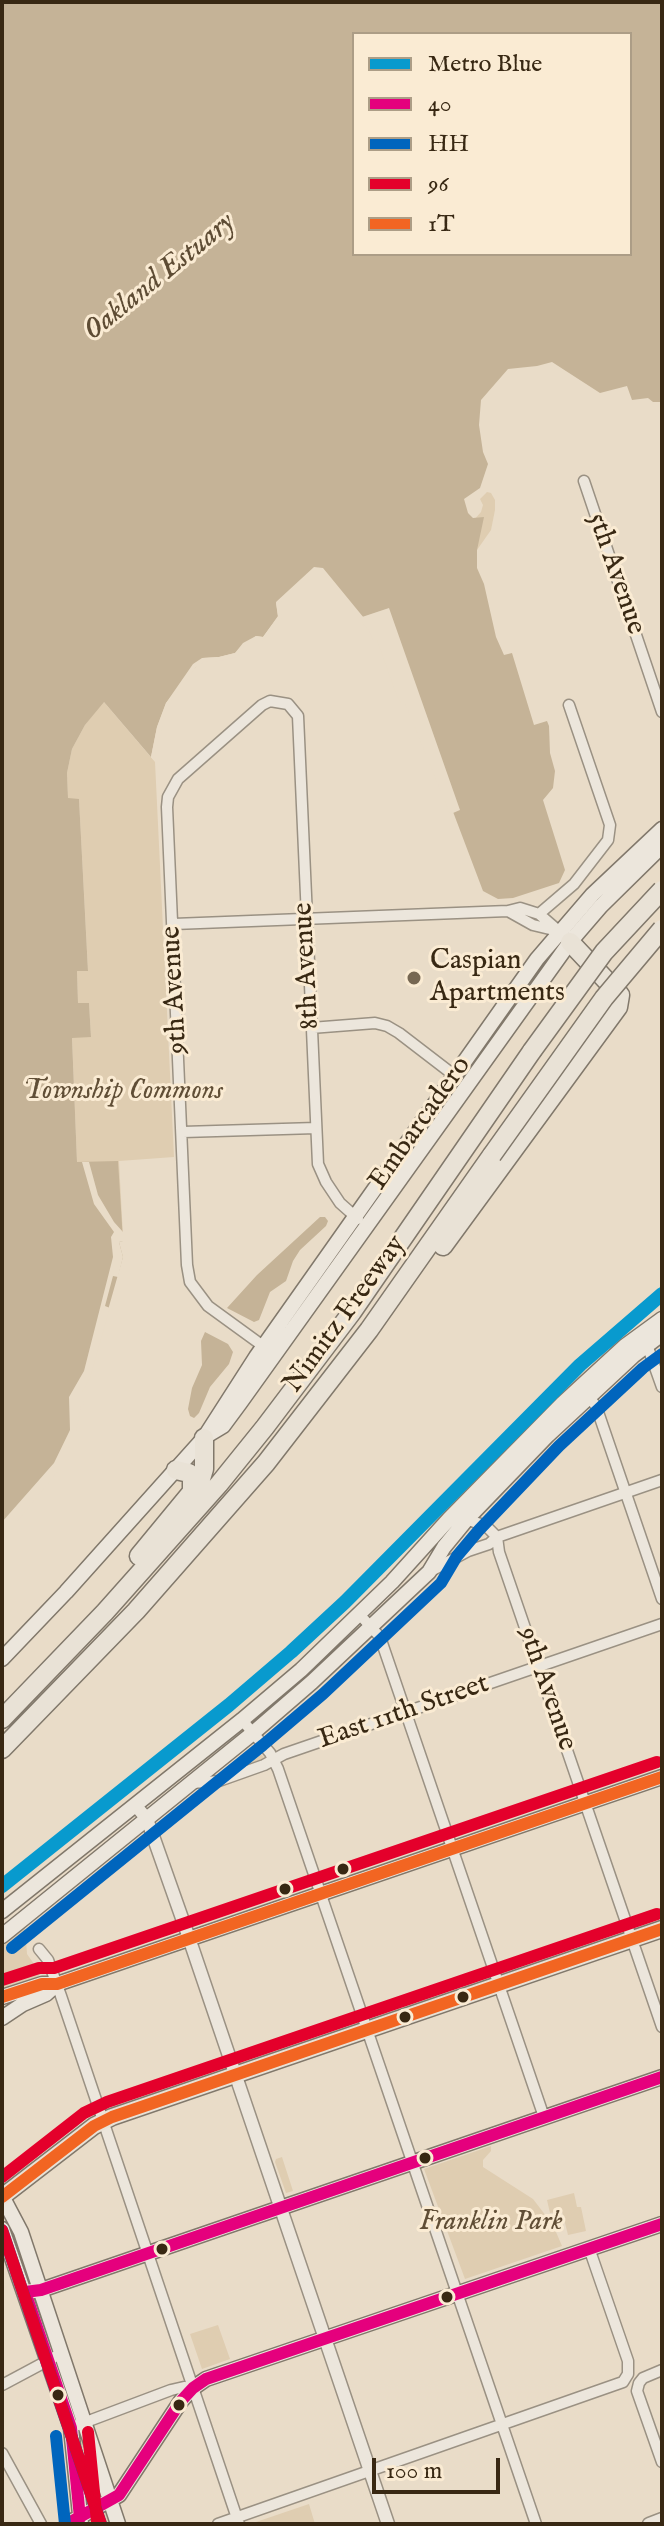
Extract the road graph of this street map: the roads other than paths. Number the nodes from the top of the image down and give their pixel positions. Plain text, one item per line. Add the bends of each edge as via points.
1 (584, 481) dead end
2 (279, 701) joint
3 (569, 705) dead end
4 (662, 712) edge
5 (662, 829) edge
6 (662, 846) edge
7 (662, 890) edge
8 (508, 911) junction
9 (539, 914) junction
10 (306, 919) junction
11 (174, 924) junction
12 (533, 925) junction
13 (662, 929) edge
14 (565, 937) junction
15 (542, 953) junction
16 (311, 1028) junction
17 (455, 1076) junction
18 (316, 1128) junction
19 (183, 1132) junction
20 (360, 1221) junction
21 (662, 1319) edge
22 (662, 1334) edge
23 (644, 1339) junction
24 (263, 1346) junction
25 (662, 1387) edge
26 (324, 1389) junction
27 (584, 1391) junction
28 (204, 1438) junction
29 (176, 1470) junction
30 (662, 1480) edge
31 (625, 1492) junction
32 (192, 1494) junction
33 (449, 1519) junction
34 (467, 1519) junction
35 (497, 1537) junction
36 (429, 1572) junction
37 (662, 1599) edge
38 (105, 1612) junction
39 (360, 1615) junction
40 (662, 1624) edge
41 (372, 1627) junction
42 (2, 1659) edge
43 (539, 1667) junction
44 (407, 1712) junction
45 (2, 1719) edge
46 (242, 1720) junction
47 (253, 1733) junction
48 (2, 1749) edge
49 (273, 1760) junction
50 (662, 1777) edge
51 (192, 1783) junction
52 (586, 1803) junction
53 (136, 1806) junction
54 (147, 1819) junction
55 (453, 1848) junction
56 (321, 1894) junction
57 (2, 1911) edge
58 (662, 1929) edge
59 (2, 1936) edge
60 (189, 1938) junction
61 (633, 1939) junction
62 (39, 1949) dead end
63 (57, 1984) junction
64 (500, 1984) junction
65 (2, 1997) edge
66 (2, 2018) edge
67 (662, 2027) edge
68 (368, 2029) junction
69 (236, 2074) junction
70 (662, 2077) edge
71 (544, 2117) junction
72 (104, 2121) junction
73 (412, 2162) junction
74 (2, 2197) edge
75 (281, 2207) junction
76 (662, 2224) edge
77 (2, 2229) edge
78 (589, 2248) junction
79 (148, 2253) junction
80 (41, 2290) junction
81 (25, 2292) junction
82 (457, 2294) junction
83 (325, 2339) junction
84 (55, 2355) junction
85 (662, 2370) edge
86 (2, 2385) edge
87 (193, 2388) junction
88 (78, 2425) junction
89 (503, 2426) junction
90 (2, 2453) edge
91 (662, 2462) edge
92 (370, 2472) junction
93 (110, 2501) junction
94 (662, 2519) edge
95 (238, 2521) edge
96 (76, 2522) edge
97 (41, 2524) edge
98 (118, 2524) edge
99 (218, 2524) edge
100 (388, 2524) edge
101 (536, 2524) edge
102 (649, 2524) edge

1 - 4 street, 5th Avenue
2 - 10 street, 8th Avenue via 298,716
2 - 11 street, 9th Avenue via 262,705 171,789 167,807
3 - 9 street via 610,825 608,840 574,884
5 - 14 main road, Embarcadero via 592,895
6 - 14 main road, Embarcadero
7 - 38 highway, Nimitz Freeway, bridge via 587,974 309,1371 219,1484
8 - 9 street via 520,908
8 - 10 street
8 - 12 street
9 - 14 street
10 - 11 street
10 - 16 street, 8th Avenue
11 - 19 street, 9th Avenue
12 - 14 street
12 - 15 street
13 - 26 highway, Nimitz Freeway, bridge via 604,998
14 - 15 main road, Embarcadero
14 - 20 main road, Embarcadero via 552,966
14 - 26 highway via 620,995 618,1007 443,1246
15 - 17 main road, Embarcadero
16 - 17 street via 387,1026
16 - 18 street, 8th Avenue
17 - 20 main road, Embarcadero
18 - 19 street
18 - 20 street, 8th Avenue via 318,1164 326,1182
19 - 24 street, 9th Avenue via 190,1282 208,1306
20 - 24 main road, Embarcadero
20 - 28 main road, Embarcadero via 240,1403 223,1426
21 - 23 main road
22 - 23 main road
23 - 25 street
23 - 27 main road
24 - 28 main road, Embarcadero
26 - 48 highway, Nimitz Freeway via 187,1555
27 - 31 street via 596,1406
27 - 33 main road
27 - 34 main road
28 - 29 main road, Embarcadero
28 - 32 highway via 204,1469
29 - 32 highway via 192,1477
29 - 42 main road, Embarcadero
30 - 31 street
31 - 35 street
31 - 37 street
32 - 38 highway via 127,1570
33 - 34 street
33 - 39 main road
34 - 35 street
34 - 36 main road
35 - 36 street
35 - 43 street, 9th Avenue
36 - 41 main road
38 - 45 highway, Nimitz Freeway
39 - 41 street
39 - 46 main road
40 - 43 street, East 11th Street
41 - 44 street
41 - 47 main road
43 - 44 street, East 11th Street
43 - 52 street, 9th Avenue
44 - 49 street, East 11th Street
44 - 55 street
46 - 47 street
46 - 53 main road
47 - 49 street
47 - 51 main road
49 - 51 street, East 11th Street via 219,1781
49 - 56 street
50 - 52 main road
51 - 54 main road
52 - 55 main road
52 - 61 street, 9th Avenue
53 - 54 street
53 - 57 main road
54 - 59 main road
54 - 60 street
55 - 56 main road
55 - 64 street
56 - 60 main road
56 - 68 street
58 - 61 main road
60 - 63 main road
60 - 69 street
61 - 64 main road
61 - 67 street, 9th Avenue
62 - 63 street
63 - 65 main road
63 - 66 main road
63 - 72 street
64 - 68 main road
64 - 71 street
68 - 69 main road
68 - 73 street
69 - 72 main road
69 - 75 street
70 - 71 main road
71 - 73 main road
72 - 74 main road
72 - 79 street
73 - 75 main road
73 - 82 street
74 - 80 main road via 16,2218
75 - 79 main road
75 - 83 street
76 - 78 main road
77 - 81 main road
78 - 82 main road
78 - 89 street via 628,2361 627,2378 620,2385
79 - 80 main road
79 - 87 street
80 - 81 main road
80 - 84 main road
81 - 84 main road
82 - 83 main road
82 - 89 street
83 - 87 main road
83 - 92 street
84 - 86 street
84 - 88 main road
85 - 91 street via 647,2376 637,2391
87 - 88 street via 171,2390
87 - 93 main road via 126,2487
87 - 95 street
88 - 93 main road
88 - 96 main road
89 - 92 street
89 - 101 street
90 - 97 street
92 - 95 street
92 - 100 street
93 - 96 main road
93 - 98 main road
94 - 102 street
95 - 99 street

